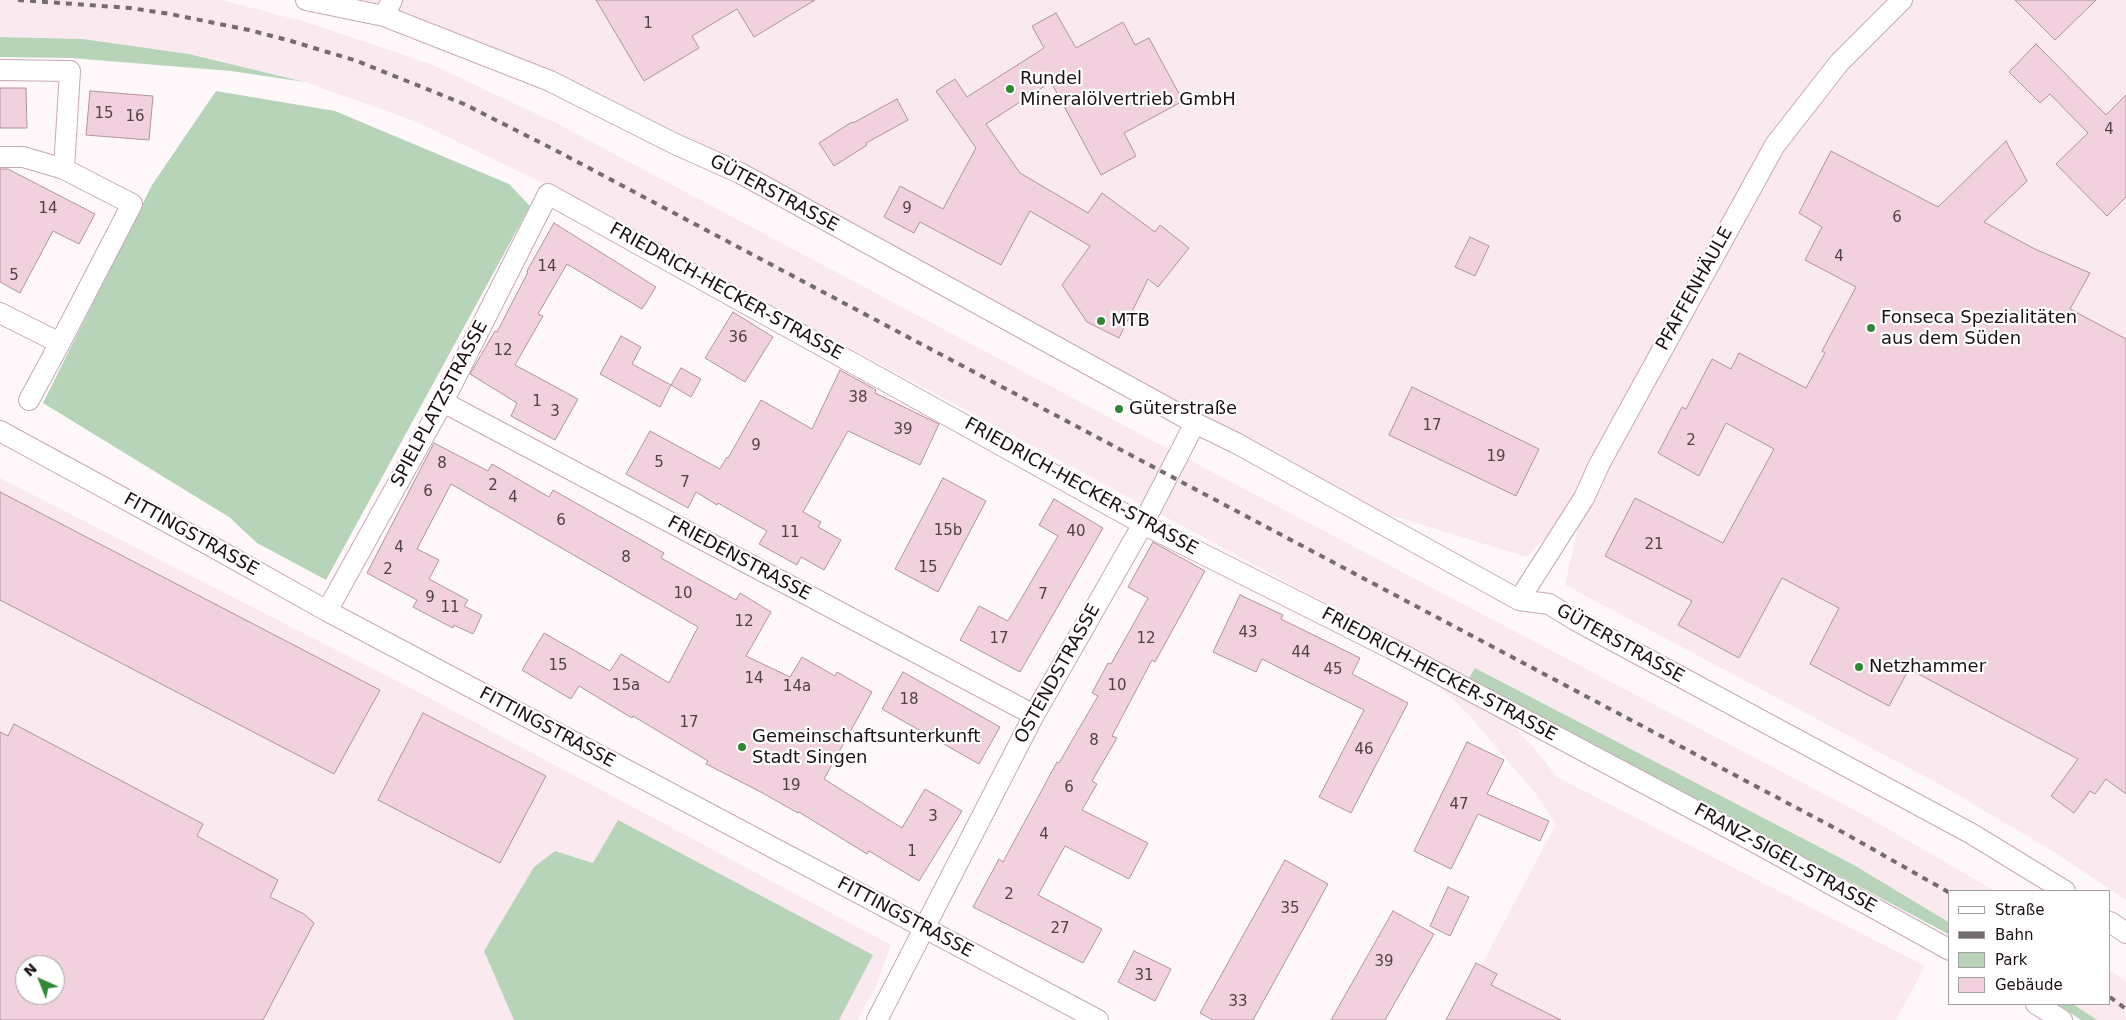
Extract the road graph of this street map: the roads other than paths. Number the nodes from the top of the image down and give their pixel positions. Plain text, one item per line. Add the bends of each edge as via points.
1 (306, 0) edge
2 (1902, 0) edge
3 (388, 8) edge
4 (0, 70) edge
5 (0, 157) edge
6 (64, 169) junction
7 (548, 194) joint
8 (0, 313) edge
9 (60, 343) junction
10 (29, 400) dead end
11 (443, 402) junction
12 (1195, 423) junction
13 (0, 431) edge
14 (1143, 524) junction
15 (1519, 600) junction
16 (326, 612) junction
17 (1034, 715) junction
18 (1619, 769) joint
19 (2063, 890) edge
20 (2111, 923) edge
21 (926, 928) junction
22 (2126, 933) edge
23 (1948, 949) edge
24 (2038, 1005) edge
25 (877, 1020) edge
26 (1098, 1020) edge
27 (2062, 1020) edge

1 - 3 street, GÜTERSTRASSE
2 - 15 street, PFAFFENHÄULE via 1839,63 1774,145 1584,498
3 - 12 street, GÜTERSTRASSE via 550,81 740,174
4 - 6 street via 70,71
5 - 6 street via 23,157
6 - 9 street via 132,204
7 - 11 street, SPIELPLATZSTRASSE
7 - 14 street, FRIEDRICH-HECKER-STRASSE
8 - 9 street
9 - 10 street
11 - 16 street, SPIELPLATZSTRASSE
11 - 17 street, FRIEDENSTRASSE
12 - 14 street, OSTENDSTRASSE
12 - 15 street, GÜTERSTRASSE
13 - 16 street, FITTINGSTRASSE
14 - 17 street, OSTENDSTRASSE
14 - 18 street, FRIEDRICH-HECKER-STRASSE via 1392,649
15 - 19 street, GÜTERSTRASSE via 1549,604 1972,834
16 - 21 street, FITTINGSTRASSE
17 - 21 street, OSTENDSTRASSE
18 - 23 street, FRANZ-SIGEL-STRASSE
20 - 22 street
21 - 25 street, OSTENDSTRASSE
21 - 26 street, FITTINGSTRASSE
24 - 27 street

